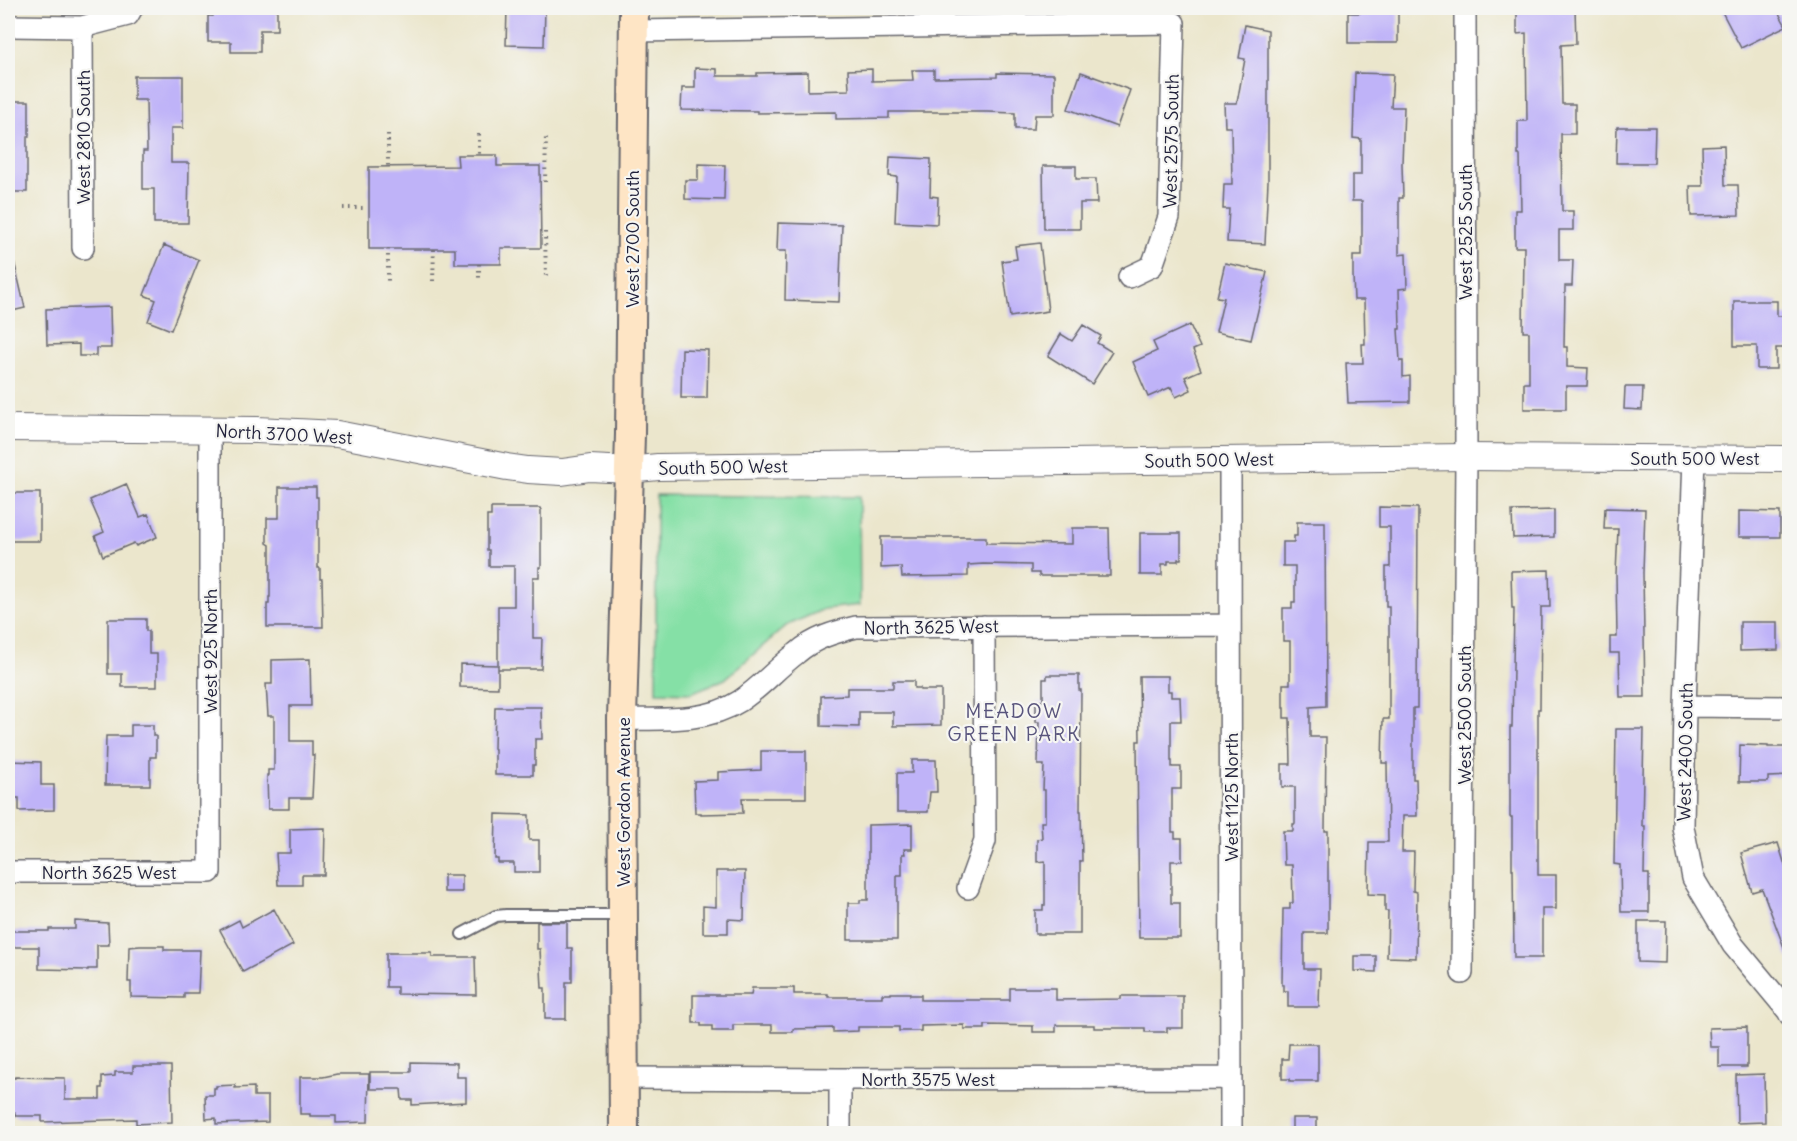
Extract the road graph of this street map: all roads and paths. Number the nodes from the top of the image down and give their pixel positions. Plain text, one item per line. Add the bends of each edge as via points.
1 (132, 8) edge
2 (1465, 8) edge
3 (634, 19) edge
4 (8, 26) edge
5 (82, 27) junction
6 (388, 134) dead end
7 (479, 135) dead end
8 (546, 135) dead end
9 (479, 155) dead end
10 (388, 167) dead end
11 (545, 182) dead end
12 (343, 208) dead end
13 (367, 208) dead end
14 (545, 232) dead end
15 (83, 248) dead end
16 (388, 249) dead end
17 (434, 249) dead end
18 (479, 264) dead end
19 (1129, 277) dead end
20 (546, 280) dead end
21 (388, 281) dead end
22 (433, 281) dead end
23 (479, 281) dead end
24 (8, 428) edge
25 (210, 429) junction
26 (1466, 457) junction
27 (1694, 458) junction
28 (1790, 459) edge
29 (1230, 460) junction
30 (628, 470) junction
31 (1230, 625) junction
32 (984, 626) junction
33 (1685, 706) junction
34 (1790, 707) edge
35 (622, 720) junction
36 (8, 872) edge
37 (210, 872) joint
38 (968, 888) dead end
39 (623, 915) junction
40 (462, 934) dead end
41 (1462, 973) dead end
42 (1789, 1012) edge
43 (624, 1078) junction
44 (1232, 1078) junction
45 (840, 1079) junction
46 (624, 1134) edge
47 (840, 1134) edge
48 (1231, 1134) edge

1 - 5 street via 128,15
2 - 26 street, West 2525 South
3 - 19 street, West 2575 South via 1174,23 1169,217 1152,266
3 - 30 main road, West 2700 South
4 - 5 street
5 - 15 street, West 2810 South
6 - 10 path
7 - 9 path
8 - 11 path
12 - 13 path
14 - 20 path
16 - 21 path
17 - 22 path
18 - 23 path
24 - 25 street, North 3700 West
25 - 30 street, North 3700 West via 337,434 528,470
25 - 37 street, West 925 North
26 - 27 street, South 500 West
26 - 29 street, South 500 West
26 - 41 street, West 2500 South
27 - 28 street, South 500 West
27 - 33 street, West 2400 South
29 - 30 street, South 500 West
29 - 31 street, West 1125 North
30 - 35 main road, West Gordon Avenue
31 - 32 street, North 3625 West
31 - 44 street, West 1125 North
32 - 35 street, North 3625 West via 856,627 828,634 798,651 739,702 716,712 685,718
32 - 38 street via 985,841
33 - 34 street
33 - 42 street, West 2400 South via 1683,827 1693,878 1733,945
35 - 39 main road, West Gordon Avenue
36 - 37 street, North 3625 West
39 - 40 lane via 496,916
39 - 43 main road, West Gordon Avenue
43 - 45 street, North 3575 West
43 - 46 main road, West Gordon Avenue
44 - 45 street, North 3575 West
44 - 48 street, West 1125 North
45 - 47 street

